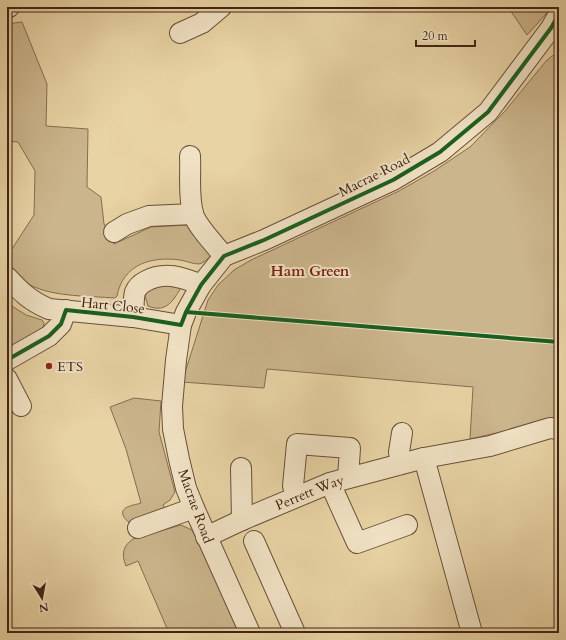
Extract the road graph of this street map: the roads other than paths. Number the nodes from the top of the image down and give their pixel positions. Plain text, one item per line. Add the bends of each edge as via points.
1 (221, 7) edge
2 (556, 26) edge
3 (180, 33) dead end
4 (190, 156) dead end
5 (193, 214) junction
6 (114, 232) dead end
7 (224, 256) junction
8 (7, 277) edge
9 (201, 285) junction
10 (66, 310) junction
11 (133, 317) junction
12 (181, 325) junction
13 (7, 360) edge
14 (7, 379) edge
15 (21, 406) dead end
16 (559, 429) edge
17 (402, 434) dead end
18 (414, 461) junction
19 (241, 468) dead end
20 (339, 481) junction
21 (297, 496) junction
22 (194, 508) junction
23 (242, 520) junction
24 (407, 525) dead end
25 (138, 528) dead end
26 (206, 536) junction
27 (254, 541) dead end
28 (250, 633) edge
29 (295, 633) edge
30 (472, 633) edge

1 - 3 street via 202,23
2 - 7 street, Macrae Road via 488,112 440,152 393,180
4 - 5 street
5 - 6 street via 149,216
5 - 7 street
7 - 9 street, Macrae Road
8 - 10 street, Hart Close via 23,295 37,304 49,309
9 - 11 street, Hart Close via 174,276 153,277 136,290
9 - 12 street, Macrae Road
10 - 11 street, Hart Close
10 - 13 street via 61,324 49,336
11 - 12 street, Hart Close
12 - 22 street, Macrae Road via 172,406 173,429 186,488
14 - 15 street
16 - 18 street, Perrett Way via 550,428 490,446
17 - 18 street via 399,452
18 - 20 street, Perrett Way
18 - 30 street
19 - 23 street
20 - 21 street, Perrett Way
20 - 21 street via 350,448 297,444 293,486
20 - 24 street via 358,543
21 - 23 street, Perrett Way
22 - 25 street
22 - 26 street, Macrae Road
23 - 26 street, Perrett Way
26 - 28 street, Macrae Road
27 - 29 street

